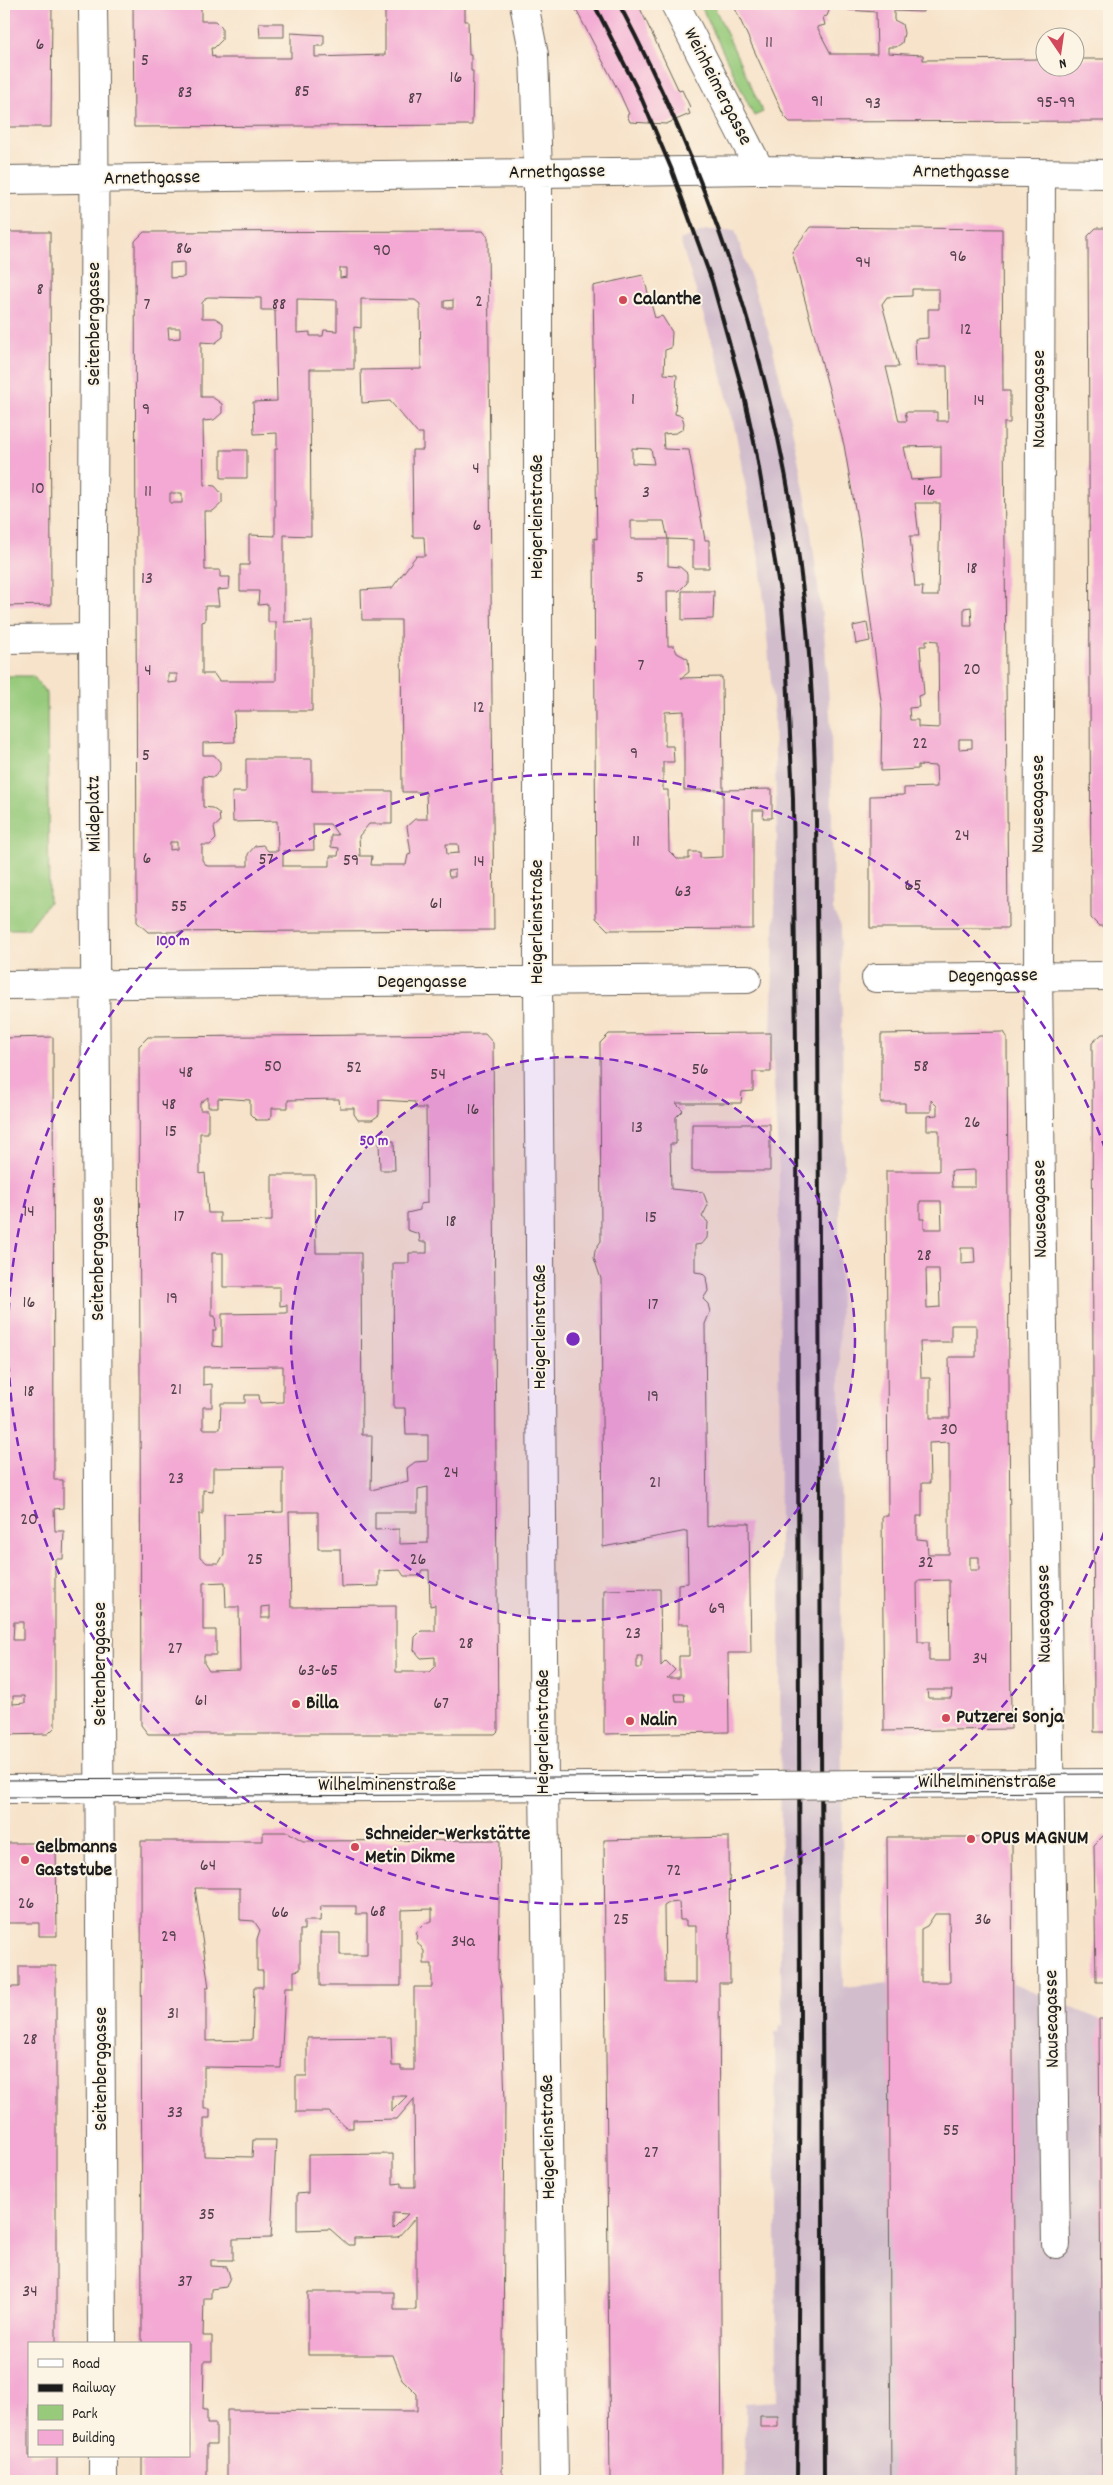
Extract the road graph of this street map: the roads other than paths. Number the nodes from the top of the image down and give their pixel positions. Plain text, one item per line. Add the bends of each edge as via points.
1 (524, 4) edge
2 (675, 4) edge
3 (94, 10) dead end
4 (760, 170) junction
5 (538, 173) junction
6 (1041, 174) junction
7 (1109, 174) edge
8 (96, 179) junction
9 (4, 180) edge
10 (93, 638) junction
11 (4, 639) edge
12 (1038, 976) junction
13 (1109, 976) edge
14 (876, 978) dead end
15 (747, 980) dead end
16 (538, 982) junction
17 (4, 985) edge
18 (97, 985) junction
19 (1048, 1783) junction
20 (1109, 1783) edge
21 (544, 1785) junction
22 (102, 1788) junction
23 (4, 1789) edge
24 (1056, 2244) dead end
25 (102, 2342) edge
26 (102, 2458) edge
27 (103, 2481) edge
28 (554, 2481) edge

1 - 5 street via 530,26 536,81
2 - 4 street, Weinheimergasse
3 - 8 street, Seitenberggasse
4 - 5 street, Arnethgasse
4 - 6 street, Arnethgasse
5 - 8 street, Arnethgasse
5 - 16 street, Heigerleinstraße
6 - 7 street, Arnethgasse
6 - 12 street, Nauseagasse
8 - 9 street, Arnethgasse
8 - 10 street, Seitenberggasse
10 - 11 street
10 - 18 street, Mildeplatz
12 - 13 street, Degengasse
12 - 14 street, Degengasse
12 - 19 street, Nauseagasse
15 - 16 street, Degengasse
16 - 18 street, Degengasse
16 - 21 street, Heigerleinstraße
17 - 18 street
18 - 22 street, Seitenberggasse
19 - 20 street, Wilhelminenstraße
19 - 21 street, Wilhelminenstraße, bridge
19 - 24 street, Nauseagasse
21 - 22 street, Wilhelminenstraße
21 - 28 street, Heigerleinstraße
22 - 23 street, Wilhelminenstraße
22 - 25 street, Seitenberggasse
26 - 27 street

